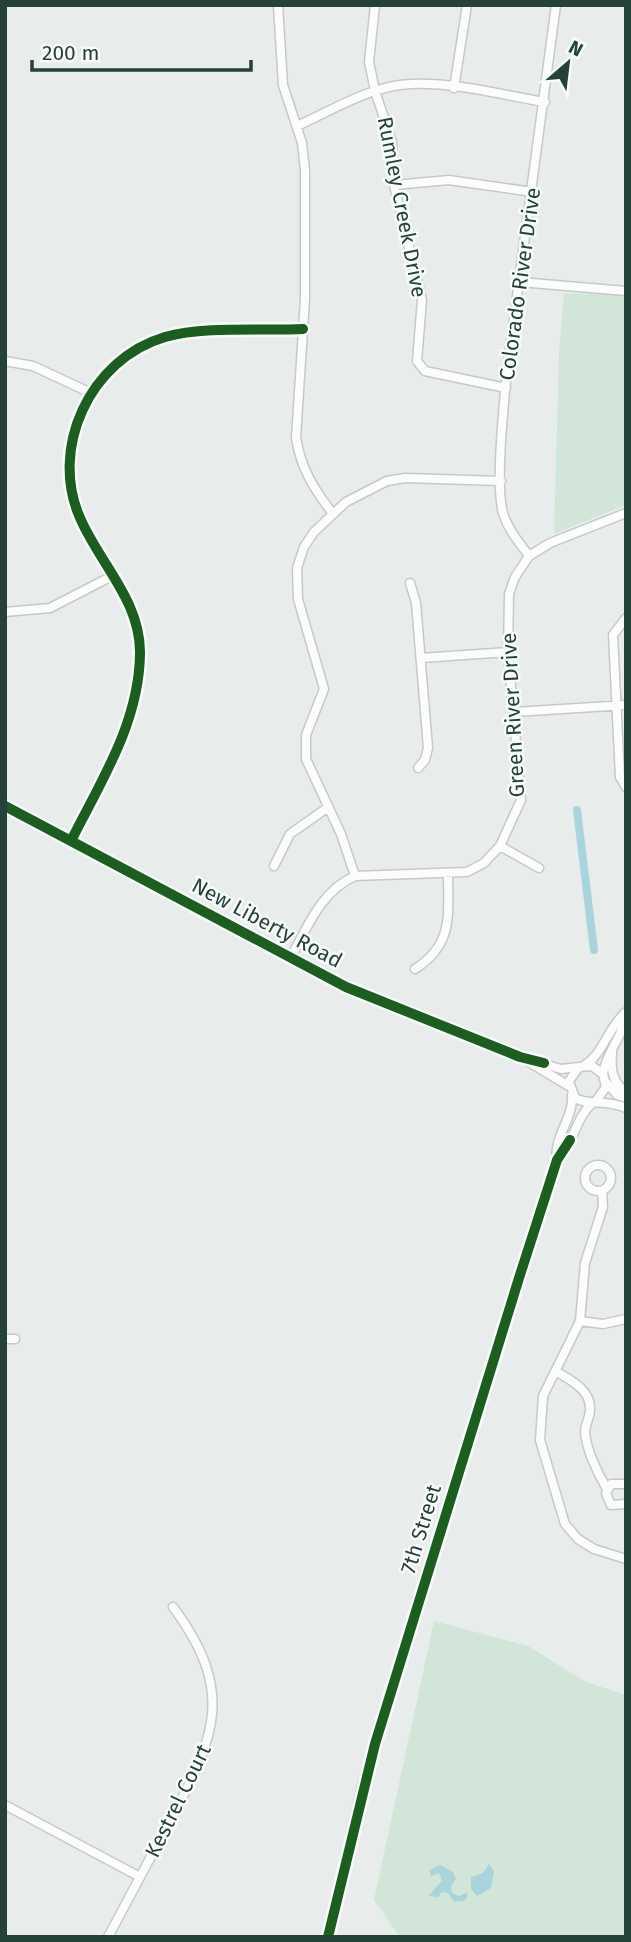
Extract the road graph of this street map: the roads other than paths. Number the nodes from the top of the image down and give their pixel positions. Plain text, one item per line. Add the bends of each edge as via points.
1 (278, 5) edge
2 (375, 5) edge
3 (467, 5) edge
4 (556, 5) edge
5 (454, 88) junction
6 (375, 91) junction
7 (545, 102) junction
8 (297, 126) junction
9 (394, 185) junction
10 (533, 191) junction
11 (520, 282) junction
12 (626, 291) edge
13 (303, 329) junction
14 (5, 361) edge
15 (506, 388) junction
16 (91, 393) junction
17 (501, 481) junction
18 (626, 513) edge
19 (333, 514) junction
20 (529, 555) junction
21 (114, 575) junction
22 (410, 583) dead end
23 (5, 612) edge
24 (626, 618) edge
25 (508, 652) junction
26 (421, 658) junction
27 (621, 705) edge
28 (514, 712) junction
29 (418, 768) dead end
30 (626, 787) edge
31 (5, 806) edge
32 (327, 808) junction
33 (71, 841) junction
34 (500, 846) junction
35 (274, 866) dead end
36 (539, 868) dead end
37 (448, 873) junction
38 (355, 876) junction
39 (291, 957) junction
40 (415, 970) dead end
41 (625, 1013) edge
42 (612, 1048) junction
43 (520, 1057) junction
44 (581, 1066) junction
45 (605, 1078) junction
46 (570, 1090) junction
47 (626, 1092) edge
48 (626, 1098) edge
49 (594, 1102) junction
50 (626, 1108) edge
51 (557, 1160) junction
52 (602, 1191) dead end
53 (626, 1320) edge
54 (580, 1321) junction
55 (5, 1339) edge
56 (15, 1339) dead end
57 (555, 1371) junction
58 (626, 1484) edge
59 (607, 1489) junction
60 (626, 1504) edge
61 (626, 1559) edge
62 (173, 1608) dead end
63 (5, 1805) edge
64 (140, 1877) junction
65 (108, 1937) edge
66 (328, 1937) edge

1 - 8 street via 283,85
2 - 6 street, Rumley Creek Drive via 369,54
3 - 5 street
4 - 7 street, Colorado River Drive
5 - 6 street via 410,84
5 - 7 street
6 - 8 street
6 - 9 street, Rumley Creek Drive via 392,142
7 - 10 street, Colorado River Drive
8 - 13 street via 305,170
9 - 10 street via 449,180
9 - 15 street, Rumley Creek Drive via 422,300 420,368
10 - 11 street, Colorado River Drive
11 - 12 street
11 - 15 street, Colorado River Drive
13 - 16 street via 164,338 119,362
13 - 19 street via 296,438 299,459
14 - 16 street via 33,366
15 - 17 street, Colorado River Drive
16 - 21 street via 73,435 69,481 81,521
17 - 19 street via 404,478 365,490
17 - 20 street, Colorado River Drive via 503,513
18 - 20 street
19 - 32 street via 314,532 297,568 298,599 324,683 323,697 306,735 306,759
20 - 25 street, Green River Drive via 509,594
21 - 23 street via 50,608
21 - 33 street via 131,609 140,652 137,688 127,731
22 - 26 street
24 - 27 street via 613,635
25 - 26 street
25 - 28 street, Green River Drive
26 - 29 street via 428,748
27 - 28 street
27 - 30 street via 620,777
28 - 34 street, Green River Drive via 521,800
31 - 33 street, New Liberty Road
32 - 35 street via 290,834
32 - 38 street
33 - 39 street, New Liberty Road
34 - 36 street
34 - 37 street, Green River Drive via 467,872
37 - 38 street, Green River Drive
37 - 40 street via 444,942 432,959
38 - 39 street via 325,897
39 - 43 street, New Liberty Road via 346,986
41 - 42 street via 625,1025
41 - 44 street via 616,1020 594,1059
42 - 45 street
42 - 47 street via 612,1075
43 - 44 street, New Liberty Road via 561,1069
43 - 46 street, New Liberty Road
44 - 45 street via 592,1066
44 - 46 street via 570,1077
45 - 48 street via 617,1095
45 - 49 street via 605,1091
46 - 49 street via 583,1102
46 - 51 street, 7th Street via 570,1112 555,1150
49 - 50 street
49 - 51 street, 7th Street via 583,1112
51 - 66 street, 7th Street via 371,1757
52 - 54 street via 603,1207 585,1263
53 - 54 street
54 - 57 street
55 - 56 street
57 - 59 street via 587,1396 590,1409 585,1432
57 - 61 street via 543,1396 540,1440 565,1524 594,1549
58 - 59 street via 615,1482
59 - 60 street via 611,1505
62 - 64 street, Kestrel Court via 208,1670 212,1729 199,1767
63 - 64 street
64 - 65 street, Kestrel Court

